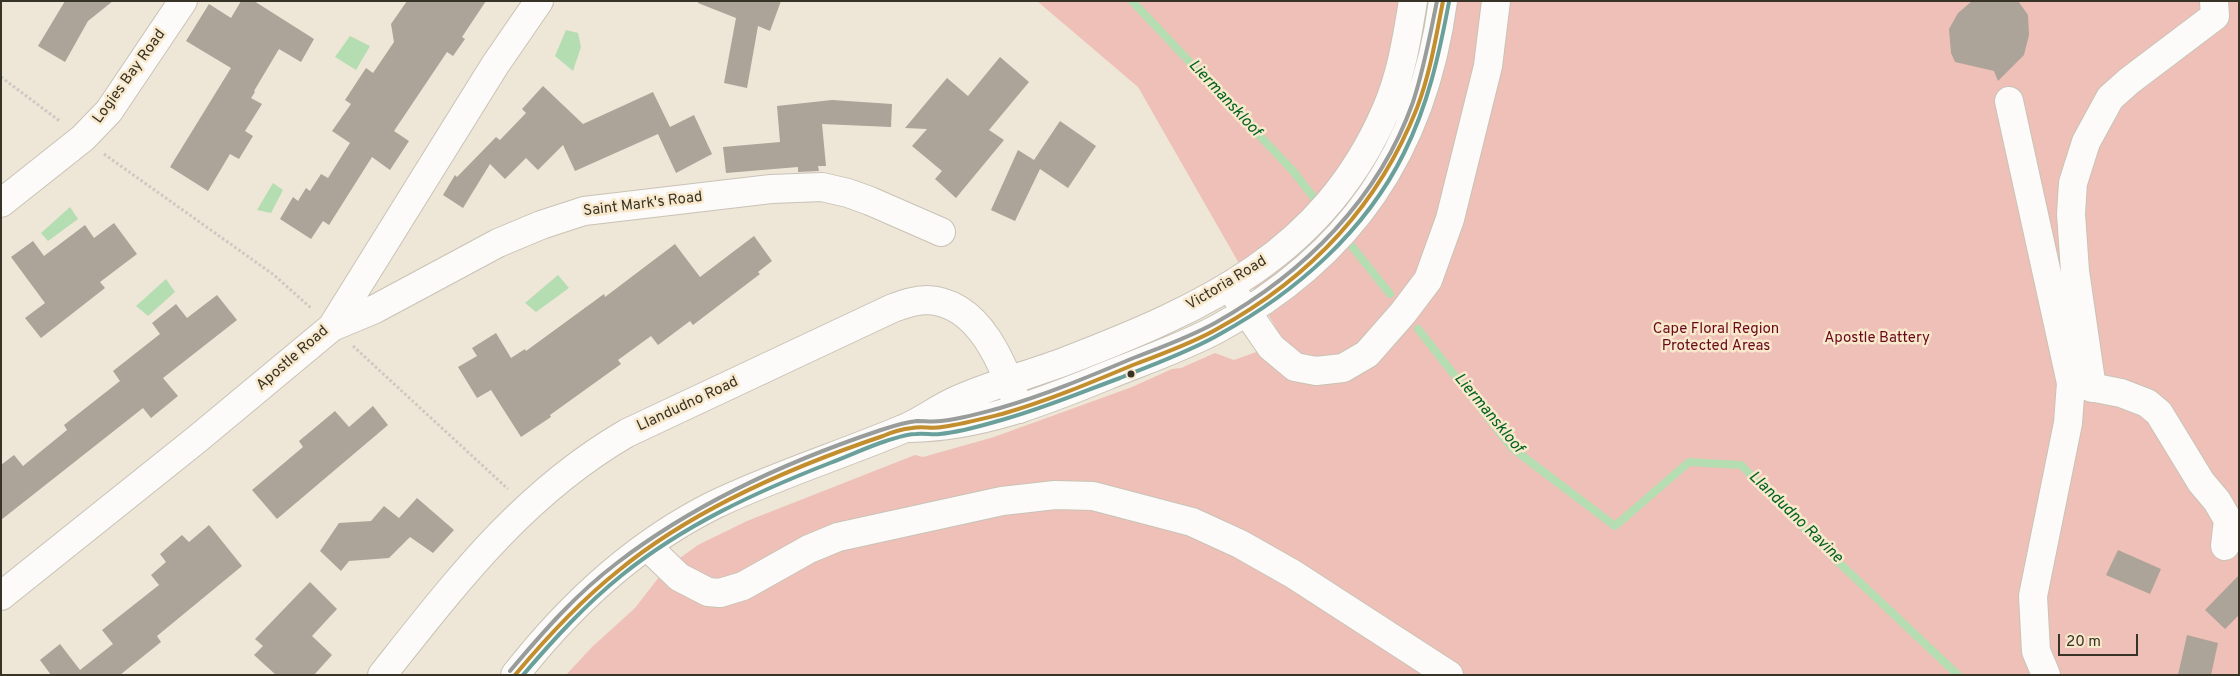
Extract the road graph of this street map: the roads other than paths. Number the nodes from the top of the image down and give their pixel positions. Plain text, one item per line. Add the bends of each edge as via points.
1 (183, 1) edge
2 (539, 1) edge
3 (1413, 1) edge
4 (1443, 1) edge
5 (1496, 1) edge
6 (2214, 1) edge
7 (2009, 101) dead end
8 (1, 203) edge
9 (941, 232) dead end
10 (1229, 286) junction
11 (1247, 311) junction
12 (332, 327) junction
13 (1010, 382) junction
14 (2081, 385) junction
15 (1019, 409) junction
16 (906, 428) junction
17 (2225, 546) dead end
18 (648, 547) junction
19 (1, 596) edge
20 (382, 675) edge
21 (514, 675) edge
22 (1449, 675) edge
23 (2046, 675) edge

1 - 8 street, Logies Bay Road via 109,112 83,138
2 - 12 street, Apostle Road via 495,65
3 - 10 street, Victoria Road via 1397,78 1360,162 1337,194 1297,238
4 - 11 street, Victoria Road via 1431,68 1397,157 1343,234
5 - 11 street via 1488,66 1450,219 1428,280 1403,313 1367,354 1343,368 1316,371 1296,367 1271,347
6 - 14 street via 2215,16 2110,98 2086,142 2073,183 2071,214
7 - 14 street
9 - 12 street, Saint Mark's Road via 870,201 822,187 771,189 584,211 498,243 375,309
10 - 11 street
10 - 13 street, Victoria Road via 1163,321
11 - 15 street, Victoria Road via 1177,348
12 - 19 street, Apostle Road
13 - 15 street, Llandudno Road
13 - 16 street, Victoria Road via 955,400
13 - 20 street, Llandudno Road via 978,325 965,315 939,302 926,300 909,302 884,312 593,453 527,507 474,560
14 - 17 street via 2130,396 2147,403 2159,413 2228,520
14 - 23 street via 2068,423 2033,596 2036,651
15 - 16 street, Victoria Road via 938,428
16 - 18 street, Victoria Road via 749,490 684,522
18 - 21 street, Victoria Road via 582,600
18 - 22 street via 679,578 708,592 720,593 743,586 809,549 838,537 1002,501 1055,495 1093,496 1192,522 1240,544 1293,574

